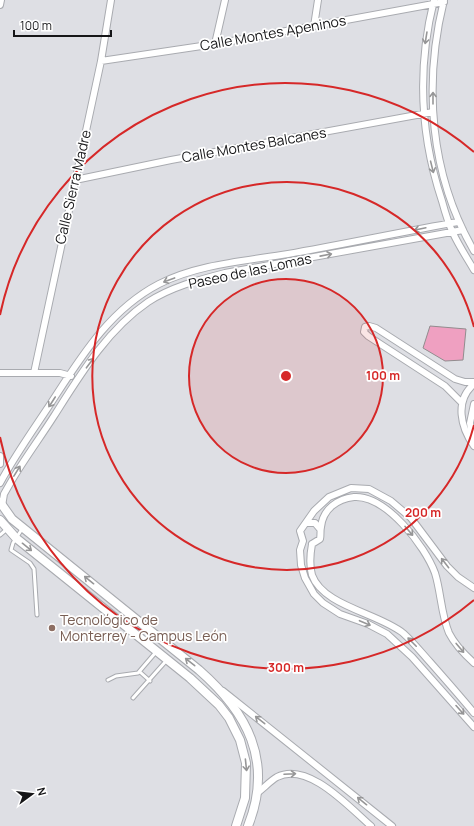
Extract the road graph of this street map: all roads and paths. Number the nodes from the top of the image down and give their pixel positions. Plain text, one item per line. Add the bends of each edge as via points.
1 (1, 0) edge
2 (110, 0) edge
3 (225, 0) edge
4 (318, 0) edge
5 (434, 1) edge
6 (444, 1) edge
7 (0, 5) edge
8 (314, 26) junction
9 (215, 44) junction
10 (101, 61) junction
11 (433, 112) junction
12 (423, 114) junction
13 (75, 180) junction
14 (458, 222) junction
15 (449, 223) junction
16 (463, 230) junction
17 (452, 232) junction
18 (474, 252) edge
19 (244, 261) junction
20 (246, 269) junction
21 (474, 270) edge
22 (0, 373) edge
23 (34, 373) junction
24 (69, 375) junction
25 (78, 380) junction
26 (474, 383) edge
27 (462, 403) junction
28 (474, 404) edge
29 (474, 446) edge
30 (0, 456) edge
31 (0, 464) edge
32 (0, 483) edge
33 (1, 504) edge
34 (0, 520) edge
35 (307, 523) junction
36 (23, 528) junction
37 (7, 529) junction
38 (320, 529) junction
39 (0, 535) edge
40 (16, 538) junction
41 (302, 541) junction
42 (312, 544) junction
43 (474, 588) edge
44 (37, 615) dead end
45 (157, 650) junction
46 (168, 659) junction
47 (474, 663) edge
48 (140, 672) junction
49 (108, 680) dead end
50 (150, 681) junction
51 (220, 688) junction
52 (132, 698) dead end
53 (474, 713) edge
54 (474, 727) edge
55 (258, 793) junction
56 (352, 793) junction
57 (344, 803) junction
58 (236, 826) edge
59 (248, 826) edge
60 (371, 826) edge
61 (392, 826) edge

1 - 7 street
2 - 10 street, Calle Sierra Madre
3 - 9 street
4 - 8 street
5 - 6 street, Calle Montes Apeninos
5 - 8 street, Calle Montes Apeninos
5 -> 12 street via 424,56
11 -> 6 street via 434,57
8 - 9 street, Calle Montes Apeninos
9 - 10 street, Calle Montes Apeninos
10 - 13 street, Calle Sierra Madre
11 - 12 street, Calle Montes Balcanes
11 - 14 street via 440,166
12 - 13 street, Calle Montes Balcanes
12 -> 15 street via 432,167
13 - 23 street, Calle Sierra Madre
14 - 15 street, Paseo de las Lomas
14 - 16 street
15 - 17 street
15 -> 19 street, Paseo de las Lomas
16 - 17 street, Paseo de las Lomas
16 - 18 street
20 -> 17 street, Paseo de las Lomas
17 - 21 street
19 - 20 street
19 -> 24 street, Paseo de las Lomas via 189,273 151,289 118,314 98,334
25 -> 20 street, Paseo de las Lomas via 117,328 147,303 185,284
22 - 23 street
23 - 24 street
24 - 25 street
24 -> 32 street, Paseo de las Lomas
33 -> 25 street, Paseo de las Lomas via 12,480
26 - 27 street
26 - 27 street via 458,380 376,328 365,328 364,332 368,336 444,386
27 - 29 street via 462,423
28 - 29 street via 470,423
30 - 31 street
33 - 36 street via 12,519
34 - 37 street
35 - 38 street via 315,523
35 - 41 street via 300,531
43 -> 35 street via 447,566 411,518 390,501 369,489 351,488 339,491 321,503
36 - 40 lane
51 -> 36 street
37 - 39 lane
37 - 40 street
38 - 42 street via 320,539
38 -> 47 street via 326,512 332,505 350,498 367,499 398,520 409,530 428,558 435,573 449,631 457,646
40 - 44 lane via 11,550 30,563 34,570
40 -> 45 street
41 - 42 street
41 -> 54 street via 301,565 314,594 340,614 387,634 412,657
53 -> 42 street via 403,634 386,622 341,602 324,591 312,575
45 - 46 street
45 - 48 lane
46 - 50 lane
46 -> 58 street via 201,686 219,705 240,740 246,763 246,787
48 - 49 lane
48 - 50 lane
50 - 52 lane
51 - 55 street via 239,713 251,738 257,761
56 -> 51 street
55 -> 57 street via 276,777 295,774 315,781
55 - 59 street
56 - 57 street
61 -> 56 street
57 - 60 street

